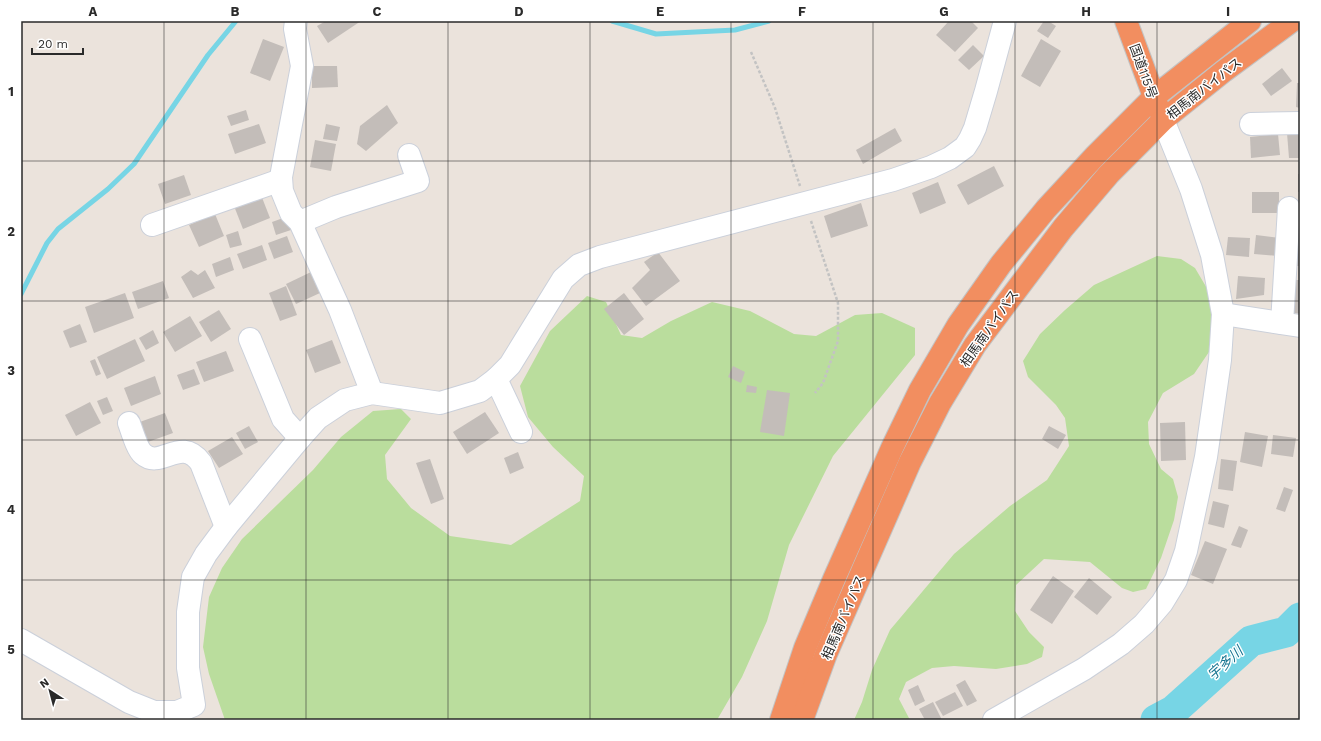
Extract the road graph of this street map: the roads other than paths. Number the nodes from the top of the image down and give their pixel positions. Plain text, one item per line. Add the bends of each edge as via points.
1 (296, 21) edge
2 (1005, 21) edge
3 (1126, 21) edge
4 (1250, 21) edge
5 (1292, 21) edge
6 (1154, 97) junction
7 (1162, 120) junction
8 (1300, 123) edge
9 (1251, 124) dead end
10 (409, 156) dead end
11 (281, 180) junction
12 (1289, 208) dead end
13 (300, 222) junction
14 (152, 225) dead end
15 (1223, 314) junction
16 (1291, 325) edge
17 (250, 339) dead end
18 (496, 379) junction
19 (372, 393) junction
20 (129, 423) dead end
21 (521, 432) dead end
22 (300, 438) junction
23 (226, 527) junction
24 (21, 640) edge
25 (198, 712) edge
26 (781, 720) edge
27 (802, 720) edge
28 (994, 720) edge

1 - 11 street via 302,66
2 - 18 street via 975,128 965,147 958,153 931,167 893,180 600,257 579,265 564,278 510,365
3 - 6 highway, 国道115号
4 - 6 highway, 相馬南バイパス
5 - 7 highway, 相馬南バイパス
6 - 7 highway, 国道115号
6 - 26 highway, 相馬南バイパス via 1046,209 958,325 920,390 892,448 805,648
7 - 15 street via 1191,189 1212,256
7 - 27 highway, 相馬南バイパス via 1109,174 1063,228 974,346 910,462 826,654
8 - 9 street
10 - 13 street via 418,181 336,207
11 - 13 street via 282,191 291,213
11 - 14 street
12 - 16 street
13 - 19 street via 340,310
15 - 16 street
15 - 28 street via 1220,360 1206,457 1186,550 1176,580 1162,603 1144,624 1121,644 1084,669
17 - 22 street via 284,419
18 - 19 street via 480,391 440,403
18 - 21 street
19 - 22 street via 345,400 318,418
20 - 23 street via 139,449 152,459 185,451 196,456
22 - 23 street
23 - 25 street via 193,577 188,612 188,668
24 - 25 street via 130,702 154,712

